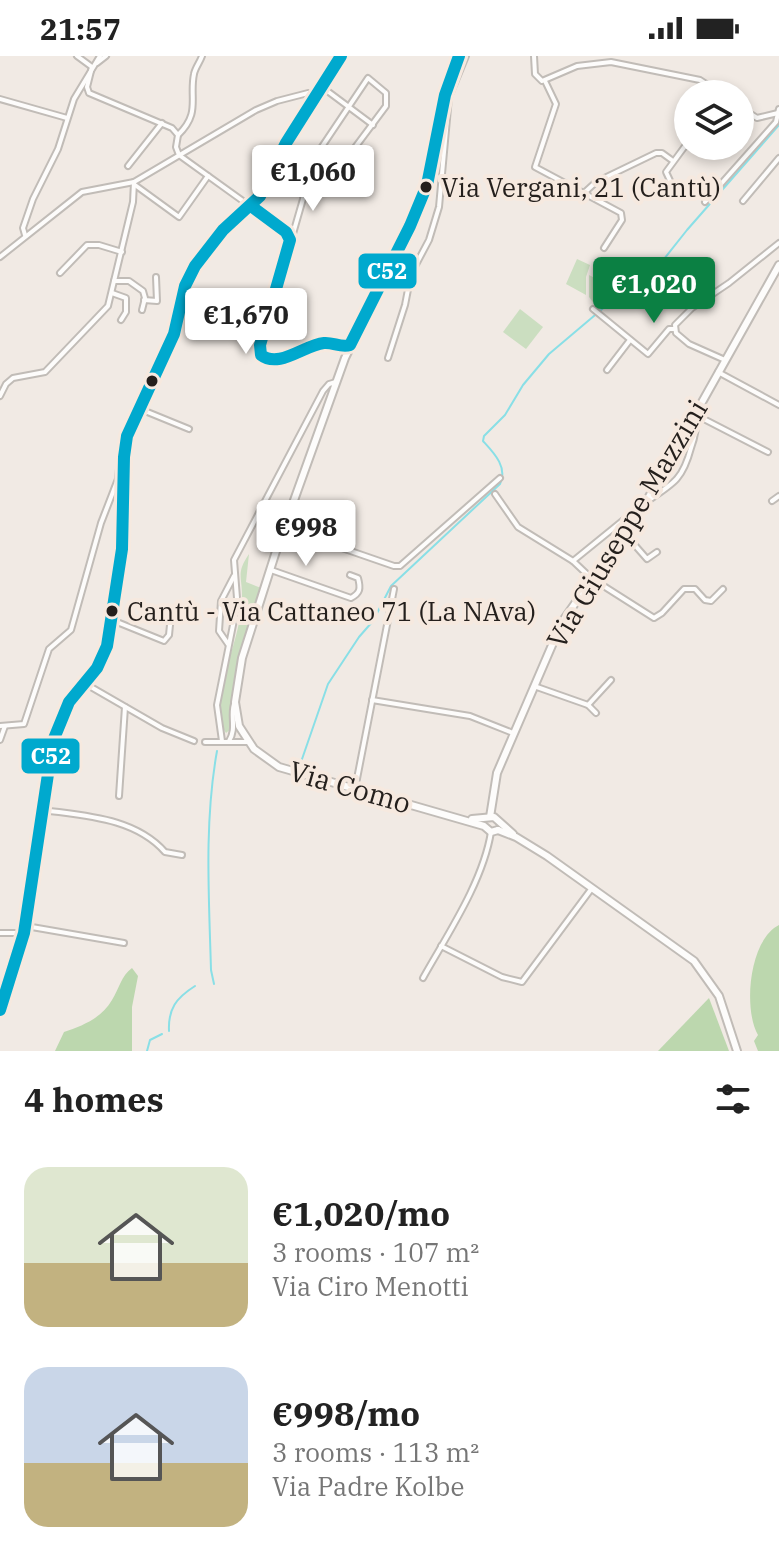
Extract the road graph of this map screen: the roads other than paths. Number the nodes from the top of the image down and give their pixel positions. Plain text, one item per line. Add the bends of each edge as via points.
1 (77, 56) edge
2 (103, 56) edge
3 (202, 56) edge
4 (341, 56) edge
5 (459, 56) edge
6 (466, 56) edge
7 (534, 56) edge
8 (92, 67) junction
9 (700, 80) edge
10 (545, 81) junction
11 (322, 87) junction
12 (315, 96) junction
13 (0, 99) edge
14 (348, 106) junction
15 (779, 110) edge
16 (754, 116) edge
17 (67, 118) junction
18 (162, 123) junction
19 (373, 125) junction
20 (178, 135) junction
21 (179, 155) junction
22 (779, 158) edge
23 (673, 161) joint
24 (128, 166) dead end
25 (309, 166) junction
26 (208, 176) junction
27 (134, 184) junction
28 (673, 187) dead end
29 (584, 193) junction
30 (743, 201) dead end
31 (705, 202) dead end
32 (251, 206) junction
33 (25, 235) junction
34 (290, 238) junction
35 (779, 243) edge
36 (604, 248) dead end
37 (122, 252) junction
38 (0, 257) edge
39 (779, 265) edge
40 (60, 273) dead end
41 (156, 277) dead end
42 (114, 281) junction
43 (112, 293) junction
44 (144, 300) junction
45 (142, 310) dead end
46 (597, 311) dead end
47 (121, 320) dead end
48 (674, 329) junction
49 (630, 340) junction
50 (335, 344) junction
51 (350, 345) junction
52 (345, 358) junction
53 (388, 358) dead end
54 (725, 360) junction
55 (607, 370) dead end
56 (718, 372) junction
57 (336, 382) junction
58 (0, 396) edge
59 (779, 405) edge
60 (140, 409) junction
61 (695, 414) junction
62 (189, 429) dead end
63 (768, 452) dead end
64 (123, 467) junction
65 (500, 478) dead end
66 (495, 494) dead end
67 (779, 496) edge
68 (772, 501) dead end
69 (646, 502) junction
70 (284, 528) junction
71 (610, 530) junction
72 (621, 535) junction
73 (657, 552) dead end
74 (573, 561) junction
75 (270, 570) junction
76 (235, 574) junction
77 (350, 575) dead end
78 (591, 578) junction
79 (394, 589) dead end
80 (723, 589) dead end
81 (171, 615) dead end
82 (112, 620) junction
83 (228, 646) junction
84 (611, 680) dead end
85 (84, 683) junction
86 (534, 686) junction
87 (372, 700) junction
88 (235, 702) junction
89 (588, 705) junction
90 (125, 707) junction
91 (596, 713) dead end
92 (2, 726) edge
93 (513, 733) junction
94 (0, 740) edge
95 (246, 740) junction
96 (194, 741) dead end
97 (222, 741) junction
98 (229, 741) junction
99 (205, 742) dead end
100 (355, 789) junction
101 (119, 796) dead end
102 (43, 810) junction
103 (446, 815) junction
104 (494, 823) junction
105 (484, 826) joint
106 (182, 855) dead end
107 (592, 888) junction
108 (25, 930) junction
109 (0, 933) edge
110 (124, 943) dead end
111 (441, 946) junction
112 (423, 978) dead end
113 (0, 1010) edge
114 (737, 1051) edge

1 - 8 street
2 - 8 street
3 - 20 street via 194,77 194,106
4 - 11 street
5 - 51 street via 422,199
6 - 53 street via 449,97 439,207 411,274
7 - 10 street via 536,77
8 - 17 street
8 - 18 street via 87,87 91,95
9 - 10 street via 611,62 577,66
10 - 29 street via 556,104 535,167
11 - 12 street
11 - 14 street
12 - 21 street via 308,93 265,105
12 - 32 street
13 - 17 street
14 - 19 street
14 - 19 street via 368,78 387,95
14 - 25 street
15 - 16 street
15 - 31 street via 776,122
17 - 33 street via 33,199
18 - 20 street
18 - 24 street
19 - 25 street via 331,181
20 - 21 street
21 - 26 street
21 - 27 street
22 - 30 street
23 - 28 street via 666,175
23 - 29 street via 656,153
25 - 34 street
26 - 27 street via 179,217
26 - 32 street
27 - 33 street via 82,192
27 - 37 street
29 - 36 street via 623,216
32 - 34 street
32 - 60 street via 223,230 195,266 174,334
33 - 38 street
34 - 50 street via 259,352 274,360
35 - 48 street via 692,308
37 - 40 street via 87,245
37 - 42 street
39 - 54 street, Via Giuseppe Mazzini
41 - 44 street via 157,301
42 - 43 street
42 - 44 street via 136,285
43 - 47 street via 126,298
43 - 58 street via 106,310 45,372 13,378
44 - 45 street
46 - 49 street
48 - 49 street via 648,354
48 - 54 street via 689,344
49 - 55 street
50 - 51 street
50 - 52 street
51 - 52 street
52 - 57 street
54 - 56 street, Via Giuseppe Mazzini
56 - 59 street
56 - 61 street, Via Giuseppe Mazzini
57 - 70 street
57 - 76 street via 323,391 240,548
60 - 62 street
60 - 64 street via 127,436
61 - 63 street
61 - 69 street, Via Giuseppe Mazzini
61 - 69 street via 697,427 683,474
64 - 82 street via 122,549
64 - 92 street via 71,630 49,649 24,724
65 - 70 street via 400,566
66 - 74 street via 518,527
67 - 68 street
69 - 71 street
69 - 72 street, Via Giuseppe Mazzini
70 - 75 street
71 - 72 street
71 - 74 street
72 - 73 street via 647,559
72 - 78 street, Via Giuseppe Mazzini
74 - 78 street
75 - 77 street via 351,598 360,587 358,578
75 - 88 street via 246,642
76 - 83 street via 237,598
76 - 83 street via 221,601 219,631
78 - 80 street via 654,618 684,589 695,589 711,601
78 - 86 street, Via Giuseppe Mazzini via 562,622
79 - 87 street
81 - 82 street via 164,641
82 - 85 street via 104,654
83 - 97 street via 217,705
84 - 89 street
85 - 90 street
85 - 102 street via 69,702 53,741
86 - 89 street
86 - 93 street, Via Giuseppe Mazzini
87 - 93 street via 470,716
87 - 100 street
88 - 95 street
88 - 98 street
89 - 91 street
90 - 96 street
90 - 101 street
92 - 94 street
93 - 104 street, Via Giuseppe Mazzini via 497,773
95 - 98 street
95 - 100 street, Via Como via 279,767
97 - 98 street
97 - 99 street
100 - 103 street, Via Como
102 - 106 street via 119,822 165,852
102 - 108 street
103 - 104 street, Via Como
103 - 105 street, Via Como
104 - 105 street, Via Giuseppe Mazzini
104 - 107 street, Via Como
104 - 111 street via 463,907
107 - 111 street via 522,982
107 - 114 street, Via Como via 684,952 702,971 719,996
108 - 109 street
108 - 110 street
108 - 113 street
111 - 112 street

